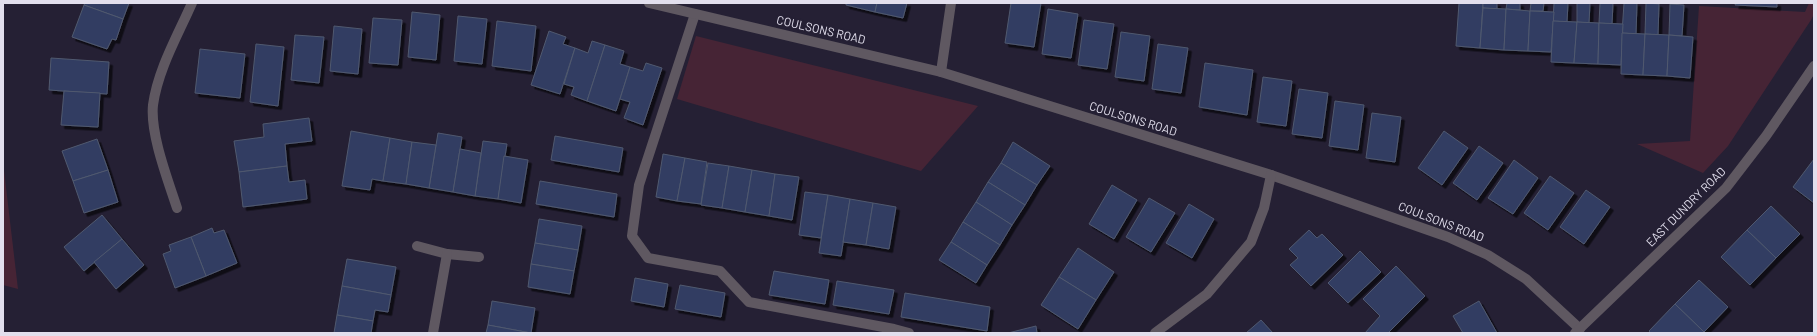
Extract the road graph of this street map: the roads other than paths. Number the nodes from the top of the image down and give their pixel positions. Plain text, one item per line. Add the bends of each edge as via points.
1 (192, 3) edge
2 (649, 3) edge
3 (951, 3) edge
4 (695, 14) junction
5 (1814, 66) edge
6 (941, 72) junction
7 (1271, 175) junction
8 (177, 208) dead end
9 (417, 246) dead end
10 (447, 254) junction
11 (479, 257) dead end
12 (1577, 331) edge
13 (433, 333) edge
14 (909, 333) edge
15 (1155, 333) edge

1 - 8 street via 159,78 153,106 155,134
2 - 4 street, COULSONS ROAD
3 - 6 street
4 - 6 street, COULSONS ROAD
4 - 14 street via 639,185 632,236 648,258 720,271 749,302
5 - 12 street, EAST DUNDRY ROAD via 1766,136 1726,188
6 - 7 street, COULSONS ROAD
7 - 12 street, COULSONS ROAD via 1448,237 1488,255 1526,279
7 - 15 street via 1264,208 1251,242 1207,294
9 - 10 street
10 - 11 street
10 - 13 street

